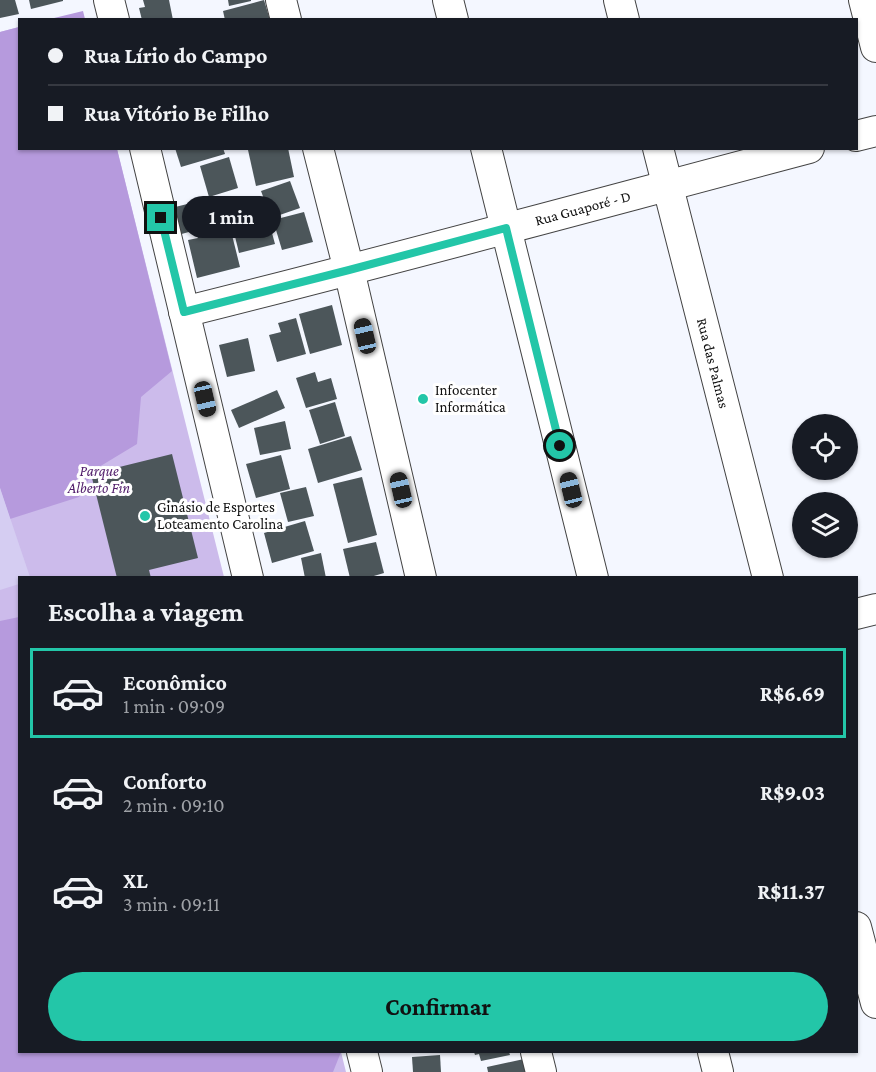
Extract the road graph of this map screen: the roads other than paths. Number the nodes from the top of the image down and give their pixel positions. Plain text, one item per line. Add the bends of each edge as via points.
1 (109, 0) edge
2 (280, 0) edge
3 (448, 0) edge
4 (619, 0) edge
5 (864, 0) edge
6 (114, 18) edge
7 (284, 18) edge
8 (452, 18) edge
9 (624, 18) edge
10 (876, 47) edge
11 (876, 131) edge
12 (858, 136) edge
13 (145, 150) edge
14 (319, 150) edge
15 (486, 150) edge
16 (659, 150) edge
17 (802, 150) edge
18 (668, 186) junction
19 (506, 228) junction
20 (349, 270) junction
21 (184, 312) junction
22 (248, 576) edge
23 (422, 576) edge
24 (593, 576) edge
25 (767, 576) edge
26 (876, 609) edge
27 (858, 614) edge
28 (858, 935) edge
29 (876, 1003) edge
30 (362, 1053) edge
31 (536, 1053) edge
32 (713, 1053) edge
33 (367, 1072) edge
34 (541, 1072) edge
35 (718, 1072) edge

1 - 6 street
2 - 7 street
3 - 8 street
4 - 9 street
5 - 10 street
11 - 12 street
13 - 21 street
14 - 20 street
15 - 19 street
16 - 18 street, Rua das Palmas
17 - 18 street, Rua Guaporé - D
18 - 19 street, Rua Guaporé - D
18 - 25 street, Rua das Palmas
19 - 20 street, Rua Guaporé - D
19 - 24 street
20 - 21 street, Rua Guaporé - D
20 - 23 street
21 - 22 street
26 - 27 street
28 - 29 street
30 - 33 street
31 - 34 street
32 - 35 street

